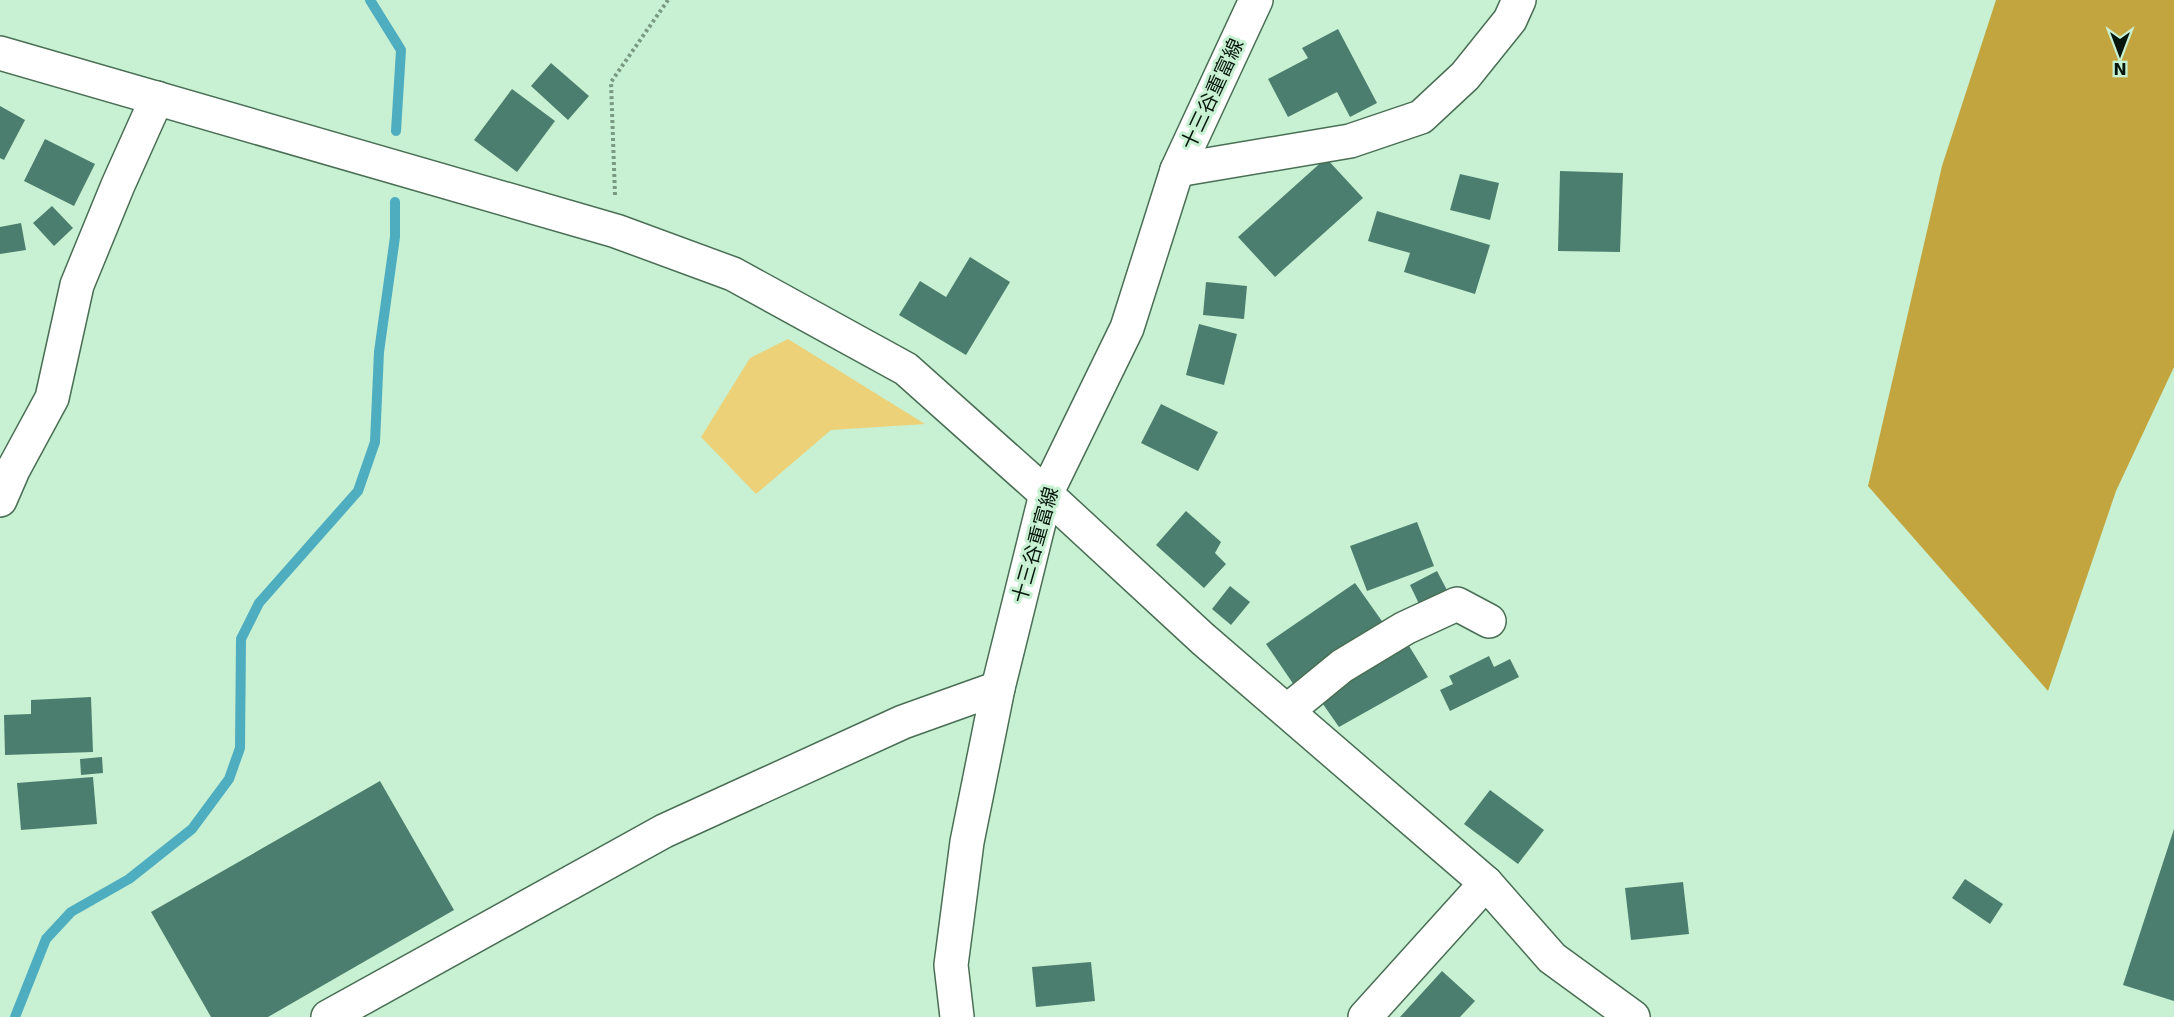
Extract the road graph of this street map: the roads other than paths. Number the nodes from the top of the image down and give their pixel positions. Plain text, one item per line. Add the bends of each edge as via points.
1 (1256, 0) edge
2 (1519, 0) edge
3 (0, 53) edge
4 (157, 98) junction
5 (1177, 170) junction
6 (1046, 494) junction
7 (0, 500) edge
8 (1489, 621) dead end
9 (998, 688) junction
10 (1287, 711) junction
11 (1486, 883) junction
12 (328, 1017) edge
13 (957, 1017) edge
14 (1365, 1017) edge
15 (1633, 1017) edge

1 - 5 street, 十三谷重富線
2 - 5 street via 1510,20 1465,76 1421,117 1350,141
3 - 4 street
4 - 6 street via 616,231 733,274 906,369
4 - 7 street via 77,285 52,398
5 - 6 street, 十三谷重富線 via 1127,328
6 - 9 street, 十三谷重富線
6 - 10 street
8 - 10 street via 1457,604 1405,628 1342,666
9 - 12 street via 903,722 664,831
9 - 13 street, 十三谷重富線 via 967,842 951,965
10 - 11 street
11 - 14 street
11 - 15 street via 1552,958

